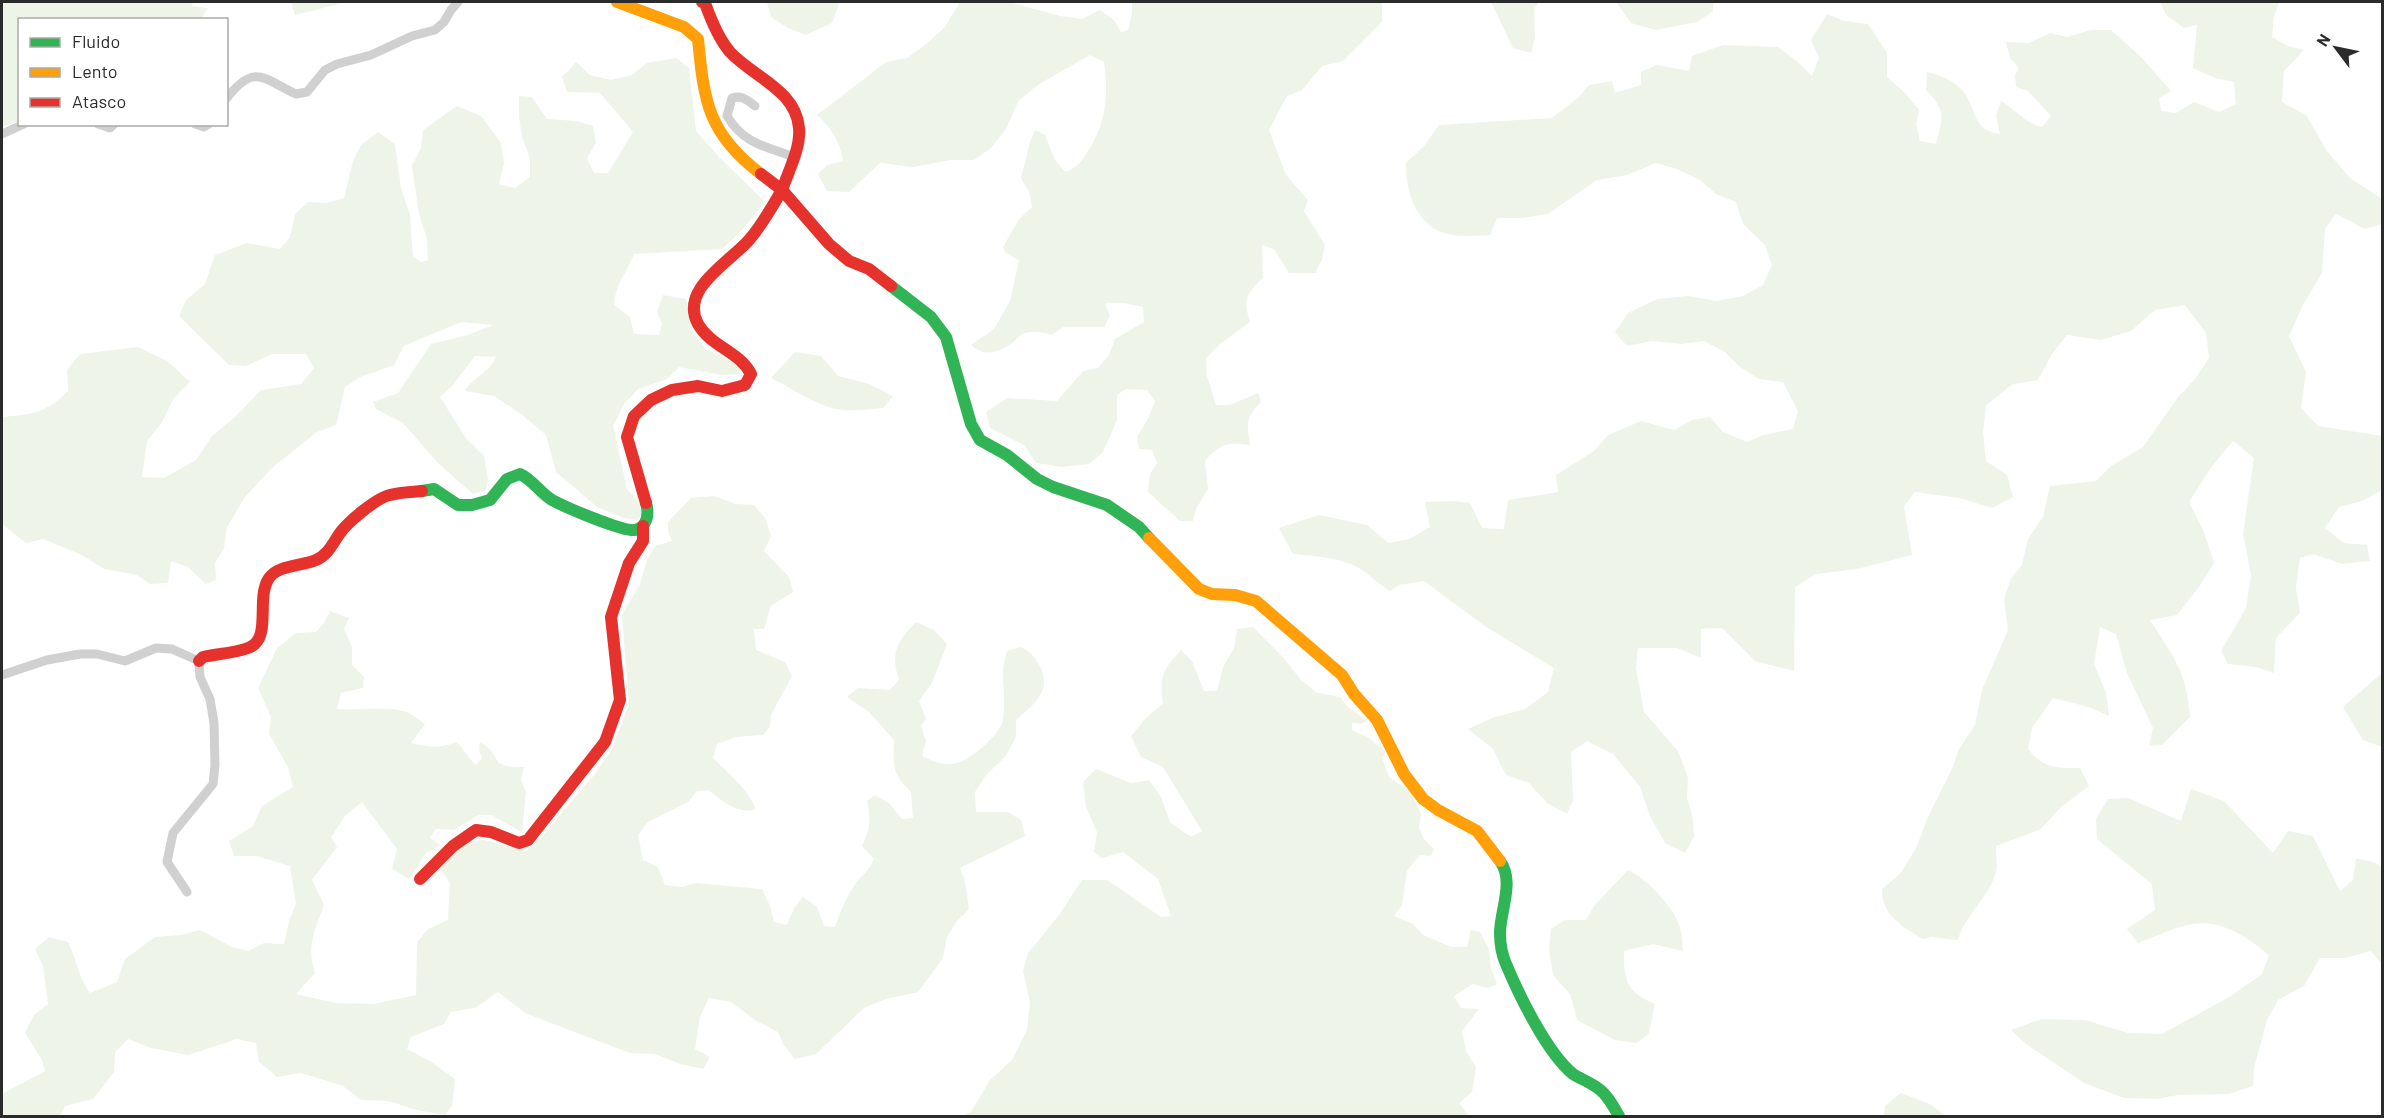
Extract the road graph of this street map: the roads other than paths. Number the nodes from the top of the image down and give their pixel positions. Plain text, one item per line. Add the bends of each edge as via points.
1 (458, 2) edge
2 (617, 2) edge
3 (702, 2) edge
4 (228, 97) edge
5 (755, 106) dead end
6 (20, 126) edge
7 (2, 134) edge
8 (792, 156) junction
9 (782, 190) junction
10 (643, 526) junction
11 (199, 661) junction
12 (2, 675) edge
13 (420, 879) dead end
14 (187, 892) dead end
15 (1619, 1116) edge

1 - 4 street via 435,30 337,64 325,70 307,92 296,94 258,75 241,82
2 - 9 street via 684,27 698,39 703,88 716,127 736,153
3 - 8 street via 718,36 732,54 784,93 800,130
5 - 8 street via 746,98 732,98 727,116 734,128 745,139
6 - 7 street
8 - 9 street
9 - 10 street via 746,244 702,286 693,308 704,334 748,367 751,374 745,384 721,391 697,385 658,396 633,414 627,428 649,512
9 - 15 street via 829,244 931,317 946,337 971,424 980,440 1037,479 1107,505 1139,526 1199,589 1256,601 1342,675 1377,720 1404,774 1423,799 1477,831 1504,866 1507,884 1500,940 1506,964 1553,1052 1573,1074 1609,1098
10 - 11 street via 633,531 568,508 520,474 507,479 490,500 472,505 458,505 434,489 389,495 341,531 330,549 317,560 271,575 263,590 263,627 257,642 249,648 220,652
10 - 13 street via 643,543 629,563 611,617 620,700 605,742 528,840 519,843 476,830 453,846
11 - 12 street via 172,649 156,648 124,661 80,654
11 - 14 street via 214,723 213,784 173,832 167,862

